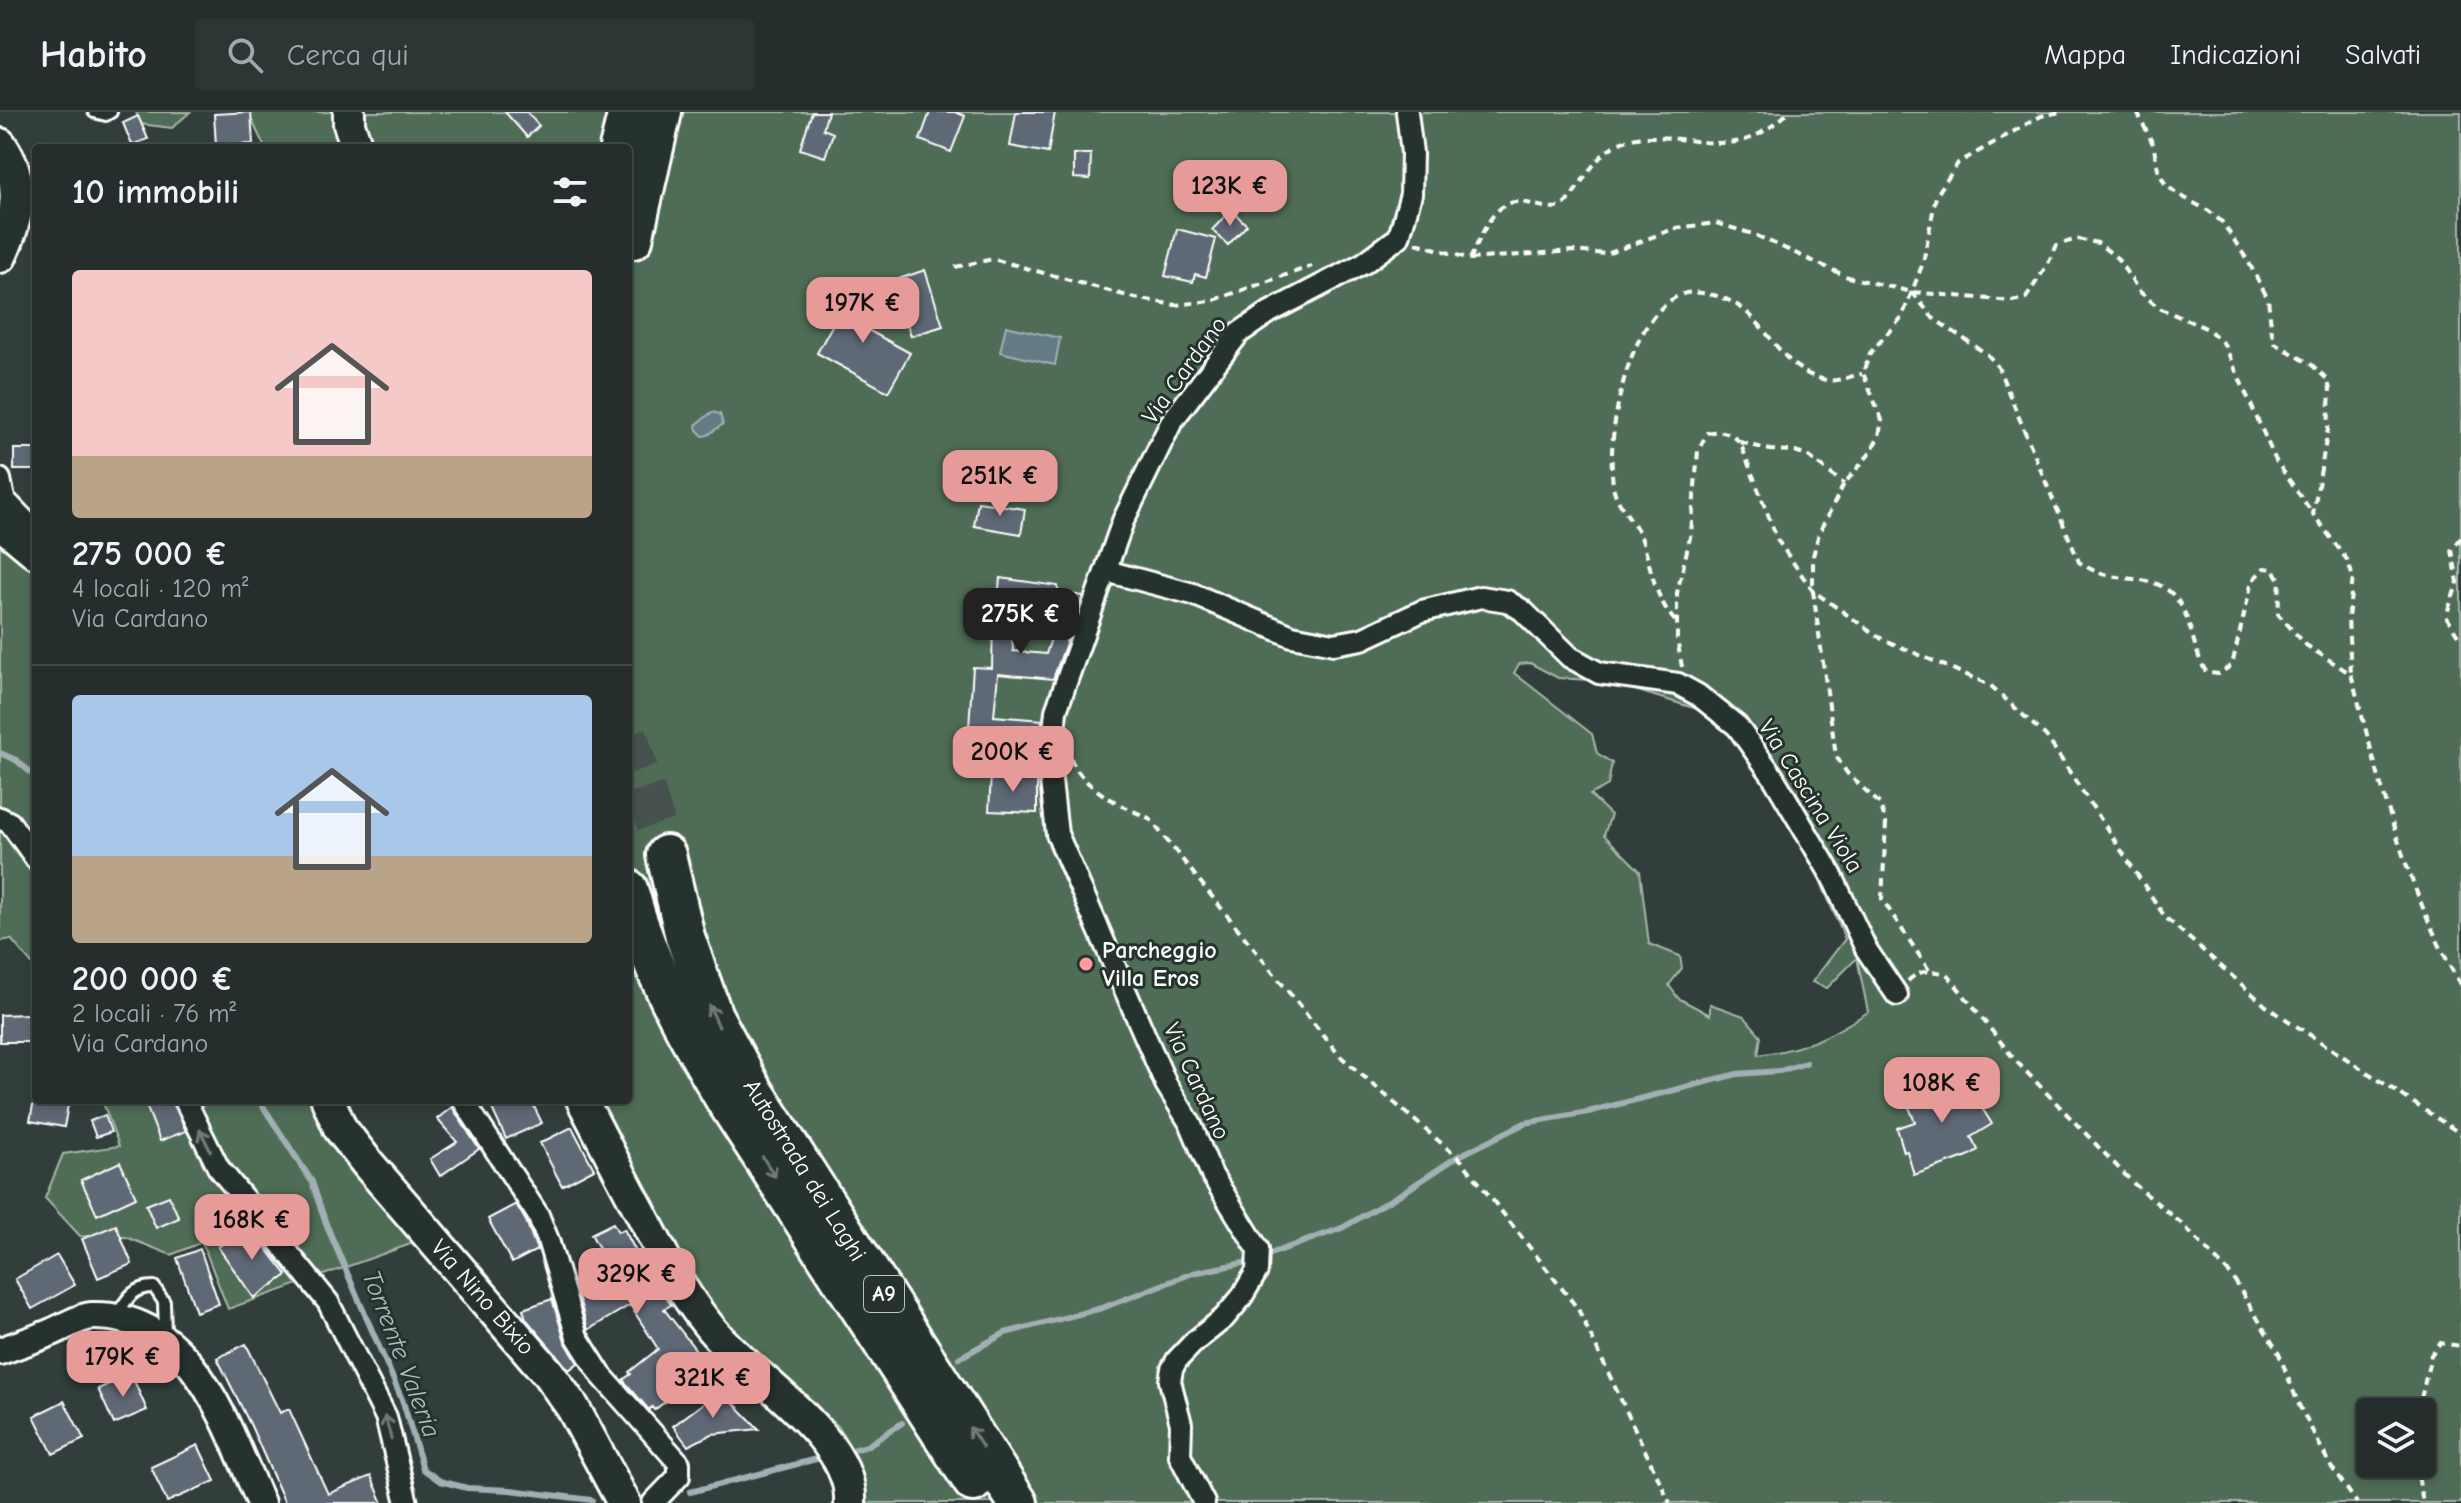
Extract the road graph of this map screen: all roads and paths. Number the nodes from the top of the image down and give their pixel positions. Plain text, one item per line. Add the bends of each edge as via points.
1 (94, 112) edge
2 (111, 112) edge
3 (349, 112) edge
4 (628, 112) edge
5 (662, 112) edge
6 (1407, 112) edge
7 (1789, 112) edge
8 (2061, 112) edge
9 (2137, 112) edge
10 (356, 144) edge
11 (620, 144) edge
12 (0, 145) edge
13 (1399, 237) junction
14 (633, 239) dead end
15 (0, 256) edge
16 (1470, 259) junction
17 (955, 267) dead end
18 (1351, 270) junction
19 (1912, 292) junction
20 (1863, 373) junction
21 (1740, 442) junction
22 (0, 479) edge
23 (1844, 484) junction
24 (2313, 514) junction
25 (0, 522) edge
26 (32, 528) edge
27 (2461, 538) edge
28 (32, 549) edge
29 (1106, 571) junction
30 (1813, 591) junction
31 (1676, 622) junction
32 (2461, 640) edge
33 (2351, 674) junction
34 (1678, 684) junction
35 (1070, 753) dead end
36 (0, 818) edge
37 (32, 853) edge
38 (666, 855) tunnel mouth
39 (632, 904) edge
40 (1929, 970) junction
41 (2461, 986) edge
42 (1897, 995) joint
43 (738, 1093) junction
44 (187, 1104) edge
45 (330, 1104) edge
46 (466, 1104) edge
47 (584, 1104) edge
48 (2461, 1134) edge
49 (114, 1320) junction
50 (165, 1339) junction
51 (2461, 1346) edge
52 (0, 1351) edge
53 (2421, 1398) edge
54 (2419, 1478) edge
55 (261, 1503) edge
56 (407, 1503) edge
57 (624, 1503) edge
58 (653, 1503) edge
59 (850, 1503) edge
60 (987, 1503) edge
61 (1018, 1503) edge
62 (1204, 1503) edge
63 (1670, 1503) edge
64 (2357, 1503) edge
65 (2423, 1503) edge

1 - 2 lane
3 - 10 main road
4 - 11 highway
5 - 14 highway
6 - 13 street via 1411,194
7 - 16 path via 1747,139 1648,137 1616,145 1599,158 1562,207 1516,202 1496,211
8 - 19 path via 2041,116 1958,163 1936,196
9 - 24 path via 2166,185 2222,222 2248,261 2268,299 2275,343 2327,379 2328,429
12 - 15 main road via 18,188
13 - 16 path
13 - 18 street, Via Cardano
16 - 19 path via 1571,251 1607,254 1676,228 1716,223 1848,277
17 - 18 path via 993,259 1175,305 1211,301 1306,267
18 - 29 street, Via Cardano via 1239,333 1172,421 1123,521
19 - 20 path via 1902,317 1870,353
19 - 24 path via 2026,298 2057,245 2077,239 2098,243 2159,308 2208,329 2224,344 2276,461
19 - 33 path via 1933,318 1998,367 2079,562 2108,576 2170,589 2183,607 2199,662 2207,673 2219,674 2232,665 2252,581 2264,568 2274,569 2280,580 2278,614 2306,645
20 - 23 path via 1882,420 1871,452
20 - 31 path via 1829,381 1811,375 1793,365 1744,307 1726,298 1685,292 1666,302 1635,344 1611,444 1617,501 1640,535 1661,604
21 - 23 path via 1807,455
21 - 30 path via 1778,541
21 - 31 path via 1721,430 1707,433 1698,451
22 - 26 street via 4,499
23 - 30 path via 1819,533
24 - 33 path via 2348,561 2353,578 2348,618
25 - 28 main road
27 - 32 path via 2452,550 2458,582 2446,616
29 - 34 street, Via Cascina Viola via 1193,594 1292,636 1334,644 1362,639 1422,611 1481,597 1507,601 1570,657 1599,673
29 - 62 street, Via Cardano via 1056,711 1050,772 1057,834 1166,1084 1212,1175 1258,1249 1257,1271 1224,1318 1172,1369 1180,1456
30 - 40 path via 1836,756 1880,804 1886,823 1882,899
30 - 48 path via 1882,639 1990,685 2046,736 2165,917 2266,1006
31 - 34 path via 1682,670
33 - 41 path via 2385,803 2438,945
34 - 42 street, Via Cascina Viola via 1737,726 1832,876 1866,949
35 - 63 path via 1074,767 1111,801 1149,818 1340,1056 1462,1161 1578,1309
36 - 37 street via 10,823
43 -> 38 highway, Autostrada dei Laghi / A9 via 685,937
39 - 43 highway, Autostrada dei Laghi / A9 via 662,988
40 - 42 path via 1916,974
40 - 64 path via 1947,974 2015,1060 2232,1276 2279,1354 2330,1465
43 -> 60 highway, Autostrada dei Laghi / A9
61 -> 43 highway, Autostrada dei Laghi / A9
56 -> 44 street via 386,1417 328,1302 218,1167
45 - 57 main road, Via Nino Bixio via 340,1128 368,1164 548,1373
46 - 58 street via 538,1215 577,1337 601,1375 679,1463 679,1476
47 - 59 main road via 698,1313 825,1439 842,1464
49 - 50 street
49 - 50 lane via 130,1293 154,1287 164,1302
49 - 52 street via 90,1316
50 - 55 street via 208,1388
51 - 53 path via 2440,1343 2431,1355
54 - 65 path

